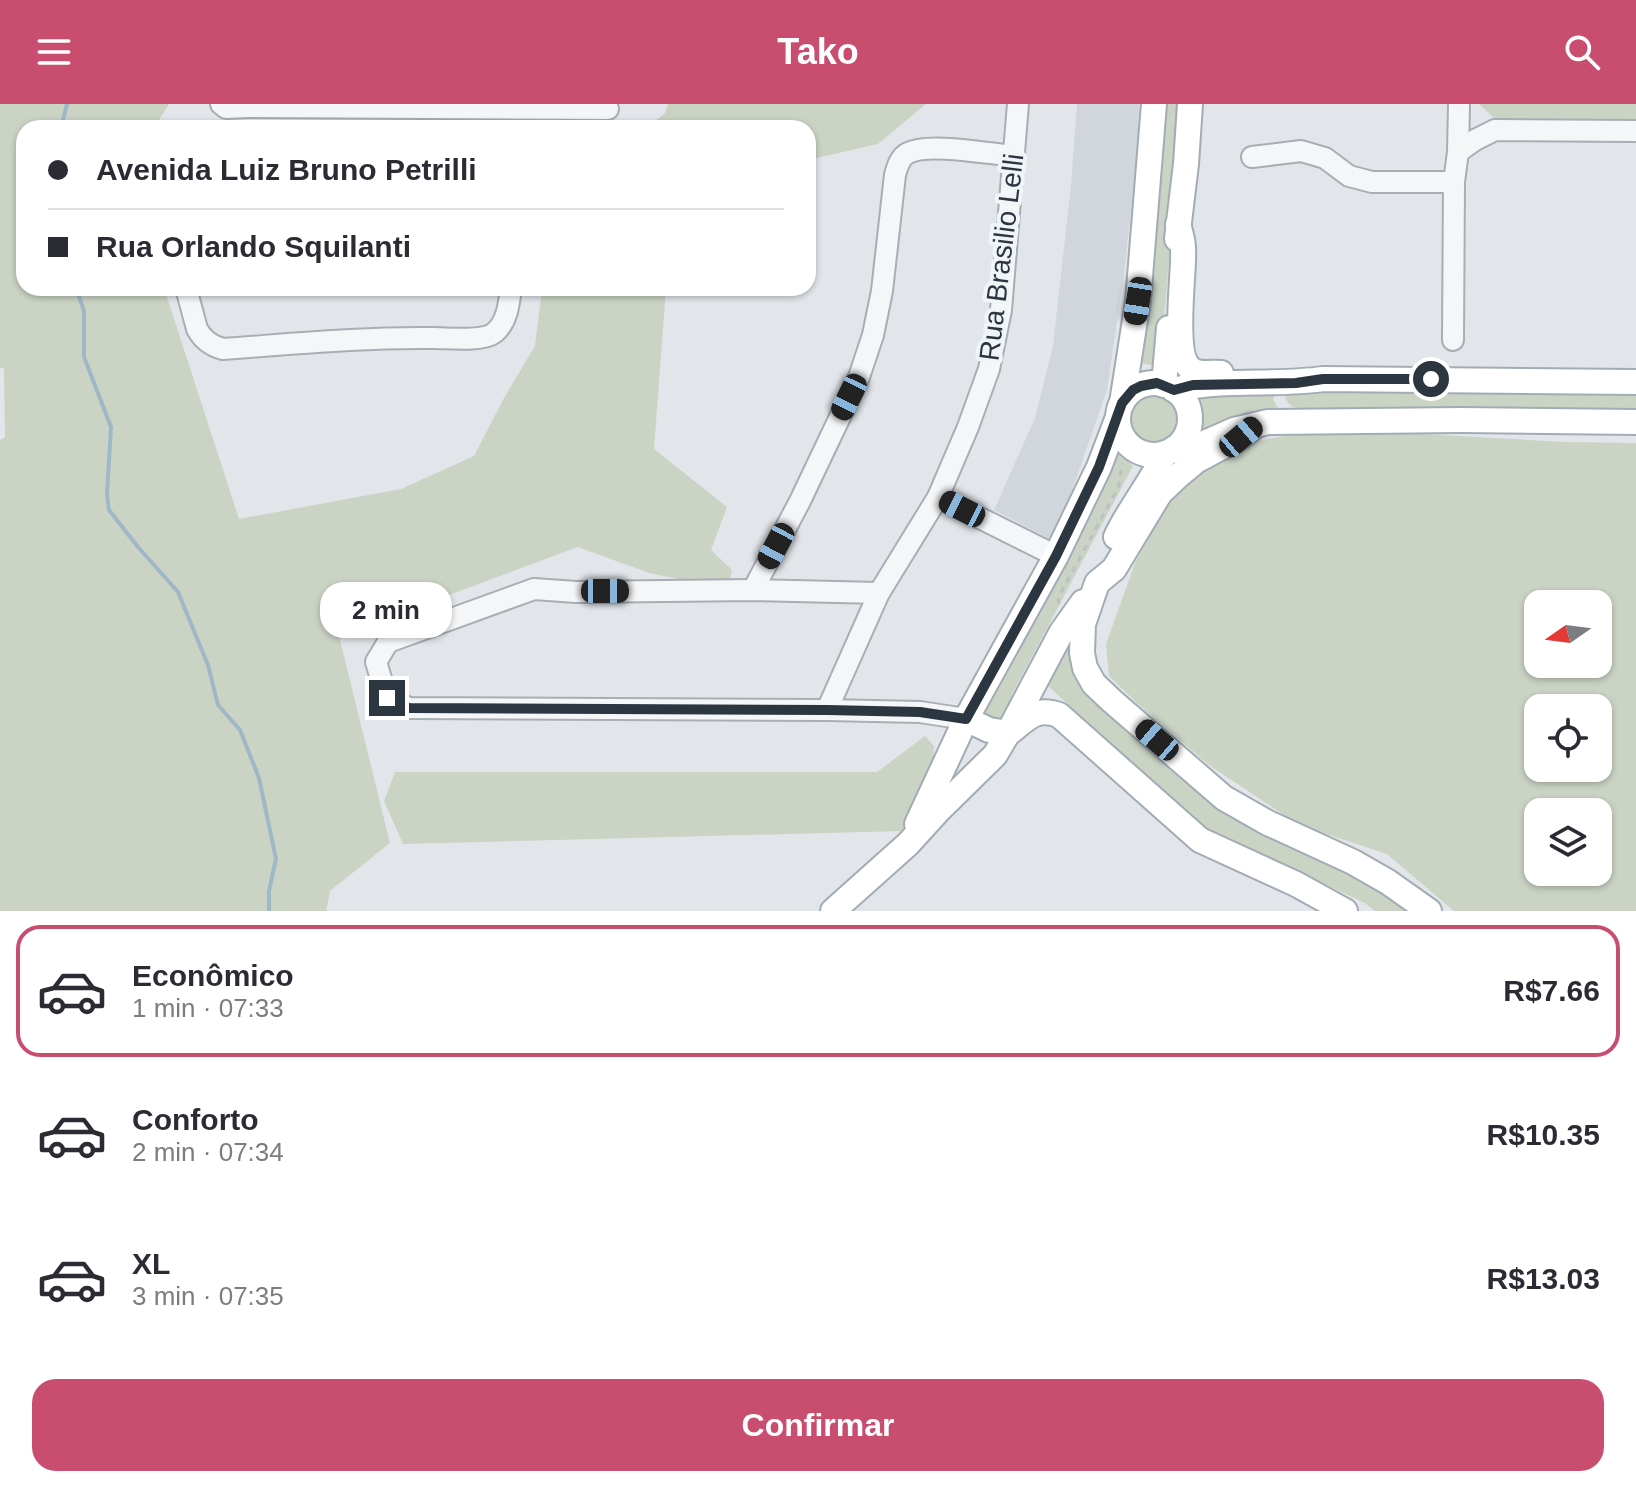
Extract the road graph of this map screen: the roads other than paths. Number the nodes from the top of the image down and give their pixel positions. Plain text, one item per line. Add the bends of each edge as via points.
1 (221, 104) edge
2 (1018, 104) edge
3 (1154, 104) edge
4 (1190, 104) edge
5 (610, 106) edge
6 (1459, 106) edge
7 (1495, 130) junction
8 (1636, 131) edge
9 (1458, 152) junction
10 (1015, 156) junction
11 (1252, 157) dead end
12 (1454, 182) junction
13 (1178, 224) junction
14 (188, 296) edge
15 (509, 296) edge
16 (1453, 340) dead end
17 (1323, 379) junction
18 (1636, 382) edge
19 (1296, 383) junction
20 (1169, 387) junction
21 (1120, 410) junction
22 (1291, 422) junction
23 (1636, 422) edge
24 (1256, 425) junction
25 (1169, 451) junction
26 (938, 497) junction
27 (1056, 556) junction
28 (1097, 583) junction
29 (753, 590) junction
30 (879, 593) junction
31 (827, 710) junction
32 (966, 719) junction
33 (1008, 733) junction
34 (908, 844) junction
35 (833, 911) edge
36 (1345, 911) edge
37 (1429, 911) edge

1 - 5 street
2 - 10 street, Rua Brasilio Lelli
3 - 21 main road via 1138,301
4 - 13 main road
6 - 7 street
6 - 9 street
7 - 8 street
7 - 9 street
9 - 12 street
10 - 26 street, Rua Brasilio Lelli via 1001,310 989,369
10 - 29 street via 934,148 907,153 899,163 882,291 859,377
11 - 12 street via 1301,151 1372,182
12 - 16 street
13 - 17 main road via 1183,247 1180,347 1191,370
13 - 20 main road
14 - 15 street via 197,329 223,349 490,335 505,319
17 - 18 main road
17 - 19 main road
19 - 20 main road
19 - 22 main road via 1283,391 1280,401
20 - 21 main road via 1141,386
20 - 25 main road via 1185,402 1189,419 1185,437
21 - 25 main road via 1121,434 1132,447 1148,455
21 - 27 main road
22 - 23 main road
22 - 24 main road
24 - 25 main road
24 - 28 main road via 1196,461 1160,493 1114,569
25 - 28 main road via 1131,508
26 - 27 street
26 - 30 street, Rua Brasilio Lelli
27 - 32 main road
28 - 33 main road via 1061,633
28 - 37 main road via 1081,639 1085,668 1094,684 1224,798 1353,862
29 - 30 street
29 - 31 street via 534,589 388,642 376,662 387,698 409,708
30 - 31 street, Rua Brasilio Lelli
31 - 32 street via 920,712
32 - 33 main road
32 - 34 main road
33 - 34 main road via 995,755
33 - 36 main road via 1035,713 1059,715 1200,840
34 - 35 main road

